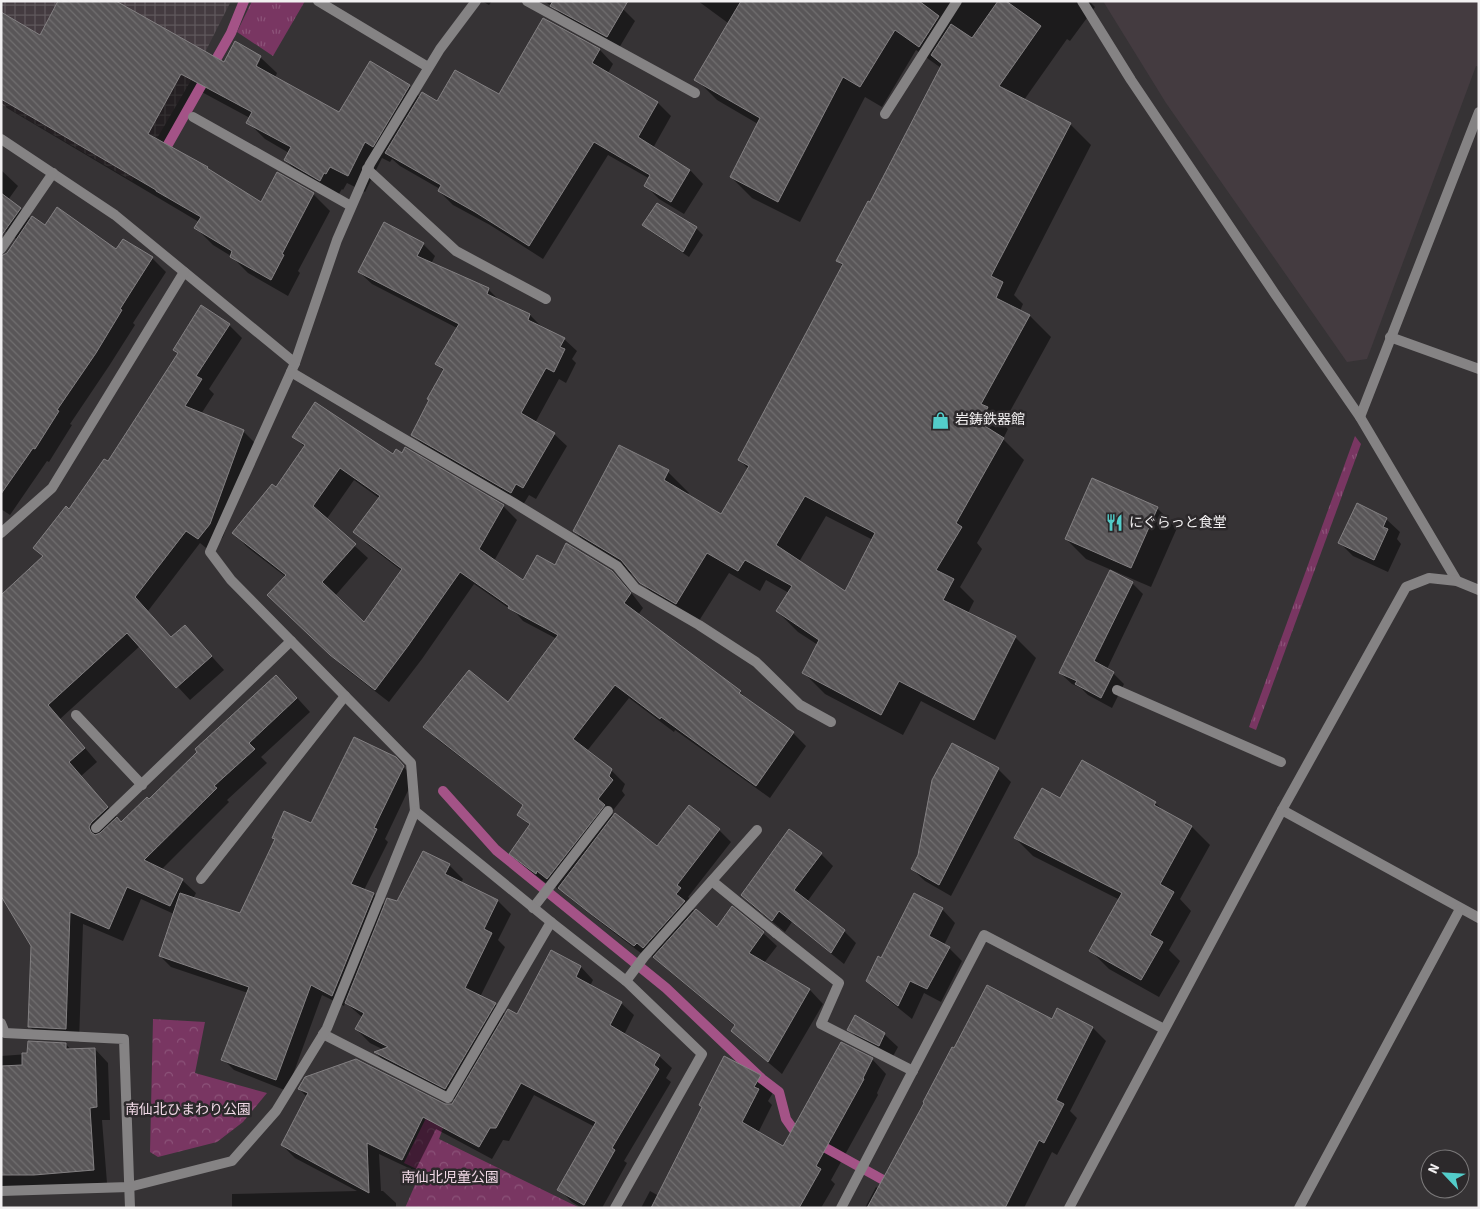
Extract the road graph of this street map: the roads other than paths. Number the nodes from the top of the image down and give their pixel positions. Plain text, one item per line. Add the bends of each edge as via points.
1 (318, 1) edge
2 (476, 1) edge
3 (527, 1) edge
4 (957, 1) edge
5 (1082, 1) edge
6 (428, 67) junction
7 (695, 93) dead end
8 (1479, 112) edge
9 (885, 114) dead end
10 (193, 117) dead end
11 (1, 139) edge
12 (367, 169) junction
13 (53, 173) junction
14 (351, 206) junction
15 (1, 250) edge
16 (184, 272) junction
17 (546, 299) dead end
18 (1390, 337) junction
19 (293, 368) junction
20 (1479, 369) edge
21 (1360, 417) junction
22 (1, 533) edge
23 (1457, 580) junction
24 (1479, 590) edge
25 (292, 641) junction
26 (1117, 690) dead end
27 (345, 696) junction
28 (76, 715) dead end
29 (831, 722) dead end
30 (1282, 762) dead end
31 (142, 784) junction
32 (1282, 810) junction
33 (415, 811) junction
34 (608, 811) dead end
35 (96, 828) dead end
36 (757, 830) dead end
37 (200, 879) dead end
38 (712, 881) junction
39 (533, 908) junction
40 (1460, 909) junction
41 (1479, 918) edge
42 (550, 922) junction
43 (626, 981) junction
44 (1, 1023) edge
45 (1164, 1029) junction
46 (323, 1034) junction
47 (913, 1071) junction
48 (129, 1187) junction
49 (1, 1191) edge
50 (130, 1208) edge
51 (615, 1208) edge
52 (841, 1208) edge
53 (1069, 1208) edge
54 (1299, 1208) edge

1 - 6 street
2 - 6 street
3 - 7 street
4 - 9 street
5 - 21 street via 1131,80
6 - 12 street
8 - 18 street
10 - 14 street
11 - 13 street
12 - 14 street
12 - 17 street via 456,251
13 - 15 street
13 - 16 street via 115,216
14 - 19 street
16 - 19 street
16 - 22 street via 52,488
18 - 20 street
18 - 21 street
19 - 25 street via 210,552 231,580
19 - 29 street via 382,426 617,566 635,588 756,662 800,705
21 - 23 street
23 - 24 street
23 - 32 street via 1429,578 1406,587
25 - 27 street
25 - 31 street
26 - 30 street
27 - 33 street via 411,763
27 - 37 street
28 - 31 street
31 - 35 street
32 - 40 street
32 - 45 street
33 - 39 street
33 - 46 street
34 - 39 street
36 - 38 street
38 - 43 street
38 - 47 street via 839,983 821,1024
39 - 42 street
40 - 41 street
40 - 54 street
42 - 43 street
42 - 46 street via 448,1098
43 - 51 street via 702,1054
44 - 48 street via 5,1033 124,1039
45 - 47 street via 984,935
45 - 53 street
46 - 48 street via 276,1111 232,1161
47 - 52 street
48 - 49 street
48 - 50 street

